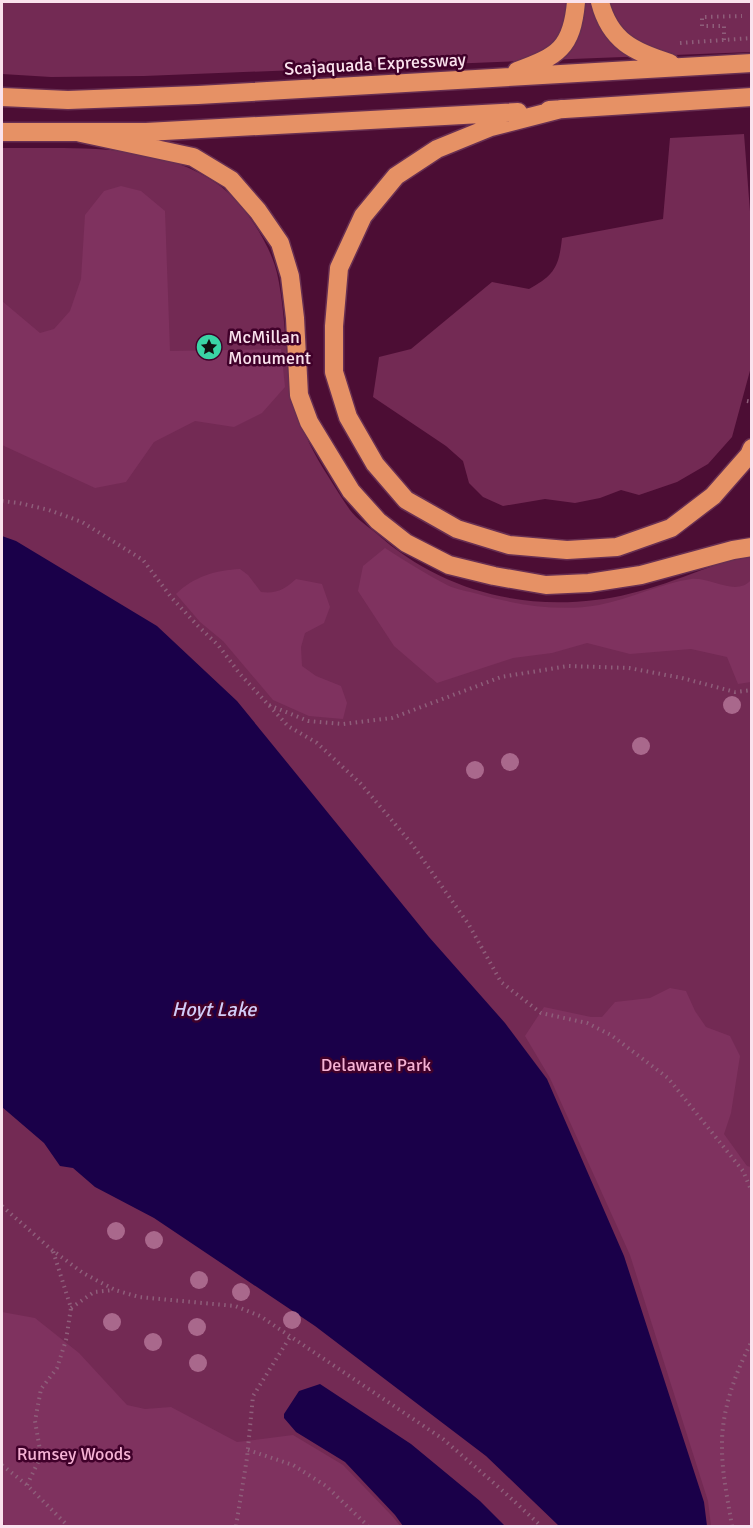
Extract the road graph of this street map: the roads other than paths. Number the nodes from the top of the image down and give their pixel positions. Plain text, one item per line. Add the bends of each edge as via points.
1 (576, 2) edge
2 (600, 2) edge
3 (752, 63) edge
4 (683, 67) junction
5 (496, 78) junction
6 (2, 97) edge
7 (752, 97) edge
8 (561, 109) junction
9 (2, 132) edge
10 (81, 133) junction
11 (752, 448) edge
12 (752, 548) edge

1 - 5 highway via 572,28 561,48 547,60
2 - 4 highway via 613,32 628,48
3 - 4 highway, Scajaquada Expressway
4 - 5 highway, Scajaquada Expressway
5 - 6 highway, Scajaquada Expressway via 198,95 68,100
7 - 8 highway
8 - 10 highway
8 - 11 highway via 491,127 437,149 396,176 363,216 339,268 334,326 334,372 348,417 375,464 406,500 457,530 509,545 617,547 671,528 713,496
9 - 10 highway
10 - 12 highway via 193,157 231,180 258,211 280,243 290,276 299,395 309,422 351,491 378,521 406,543 449,565 546,585 641,575 733,549

